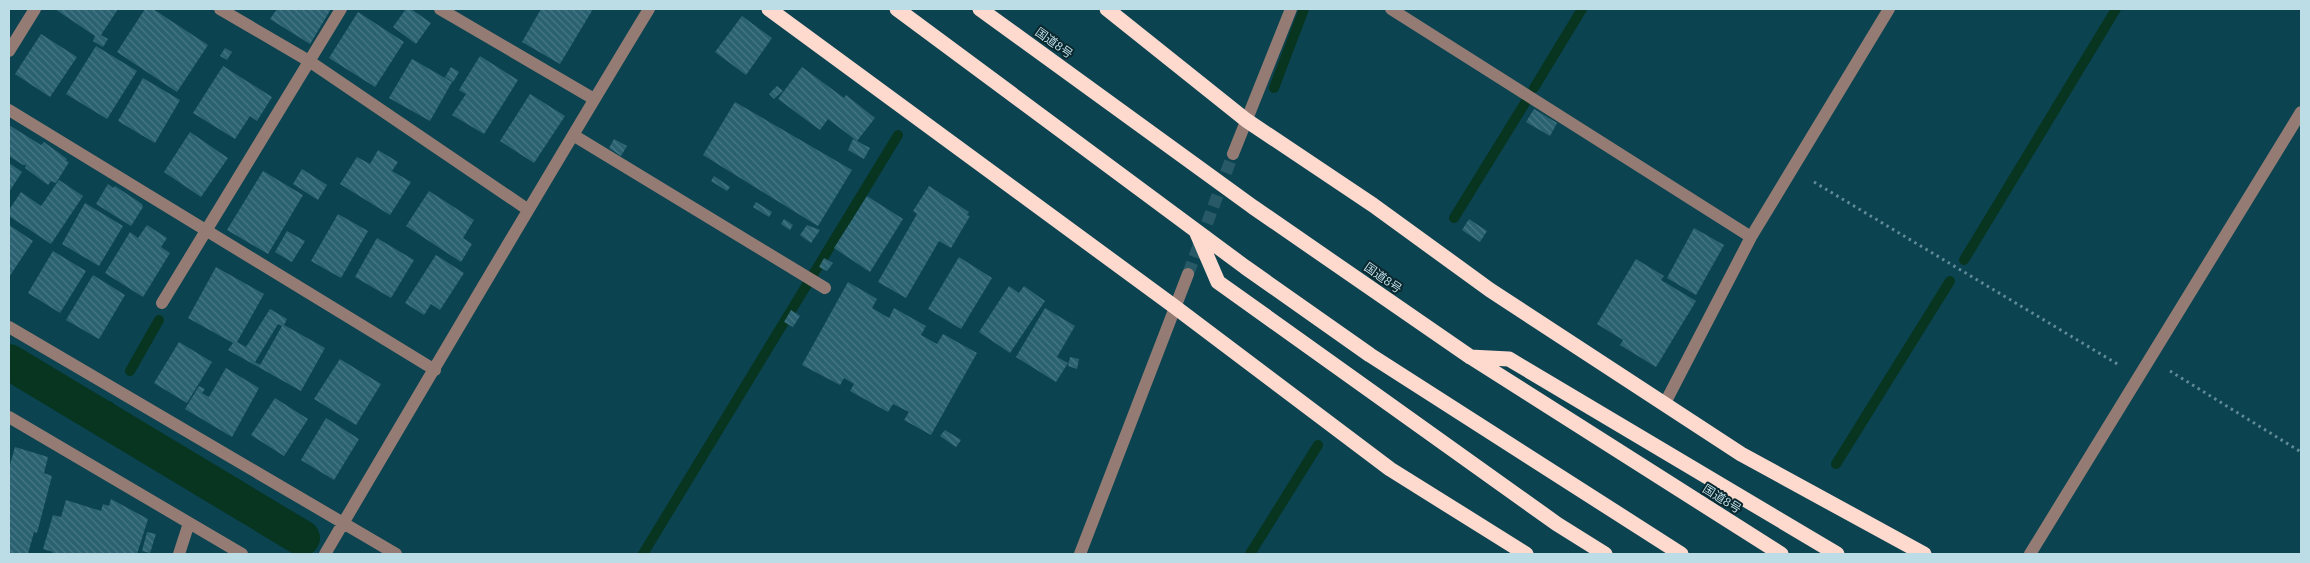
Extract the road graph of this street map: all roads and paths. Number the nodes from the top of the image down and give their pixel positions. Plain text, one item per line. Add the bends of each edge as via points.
1 (35, 9) edge
2 (220, 9) edge
3 (341, 9) edge
4 (440, 9) edge
5 (649, 9) edge
6 (769, 9) edge
7 (896, 9) edge
8 (980, 9) edge
9 (1107, 9) edge
10 (1290, 9) edge
11 (1391, 9) edge
12 (1889, 9) edge
13 (9, 51) edge
14 (309, 61) junction
15 (594, 99) junction
16 (9, 110) edge
17 (2301, 112) edge
18 (1246, 120) junction
19 (573, 135) junction
20 (1233, 154) tunnel mouth
21 (1792, 169) junction
22 (527, 209) junction
23 (1196, 229) junction
24 (206, 230) junction
25 (1751, 237) junction
26 (1188, 274) tunnel mouth
27 (821, 286) dead end
28 (162, 303) dead end
29 (1175, 307) junction
30 (9, 327) edge
31 (1469, 356) junction
32 (2150, 358) junction
33 (435, 370) junction
34 (2139, 376) junction
35 (1664, 405) junction
36 (9, 417) edge
37 (2301, 452) edge
38 (189, 523) junction
39 (344, 523) junction
40 (179, 554) edge
41 (242, 554) edge
42 (325, 554) edge
43 (396, 554) edge
44 (1080, 554) edge
45 (1526, 554) edge
46 (1605, 554) edge
47 (1681, 554) edge
48 (1781, 554) edge
49 (1837, 554) edge
50 (1924, 554) edge
51 (2030, 554) edge

1 - 13 street
2 - 14 street
3 - 14 street
4 - 15 street
5 - 15 street
6 - 29 highway
7 - 23 highway
8 - 31 highway, 国道8号 via 1254,207
9 - 18 highway
10 - 18 street
11 - 25 street
12 - 21 street
14 - 22 street
14 - 24 street
15 - 19 street
16 - 24 street
17 - 32 street
18 - 20 street
18 - 35 highway via 1373,205 1490,290
19 - 22 street
19 - 27 street
21 - 25 street
21 - 34 path
22 - 33 street
23 - 46 highway via 1218,282
23 - 47 highway via 1370,355
24 - 28 street
24 - 33 street
25 - 35 street
26 - 29 street
29 - 44 street
29 - 45 highway via 1390,469
30 - 39 street
31 - 48 highway, 国道8号
31 - 49 highway via 1509,359
32 - 34 street
32 - 37 path
33 - 39 street
34 - 51 street
35 - 50 highway via 1741,454
36 - 38 street
38 - 40 street
38 - 41 street
39 - 42 street
39 - 43 street

